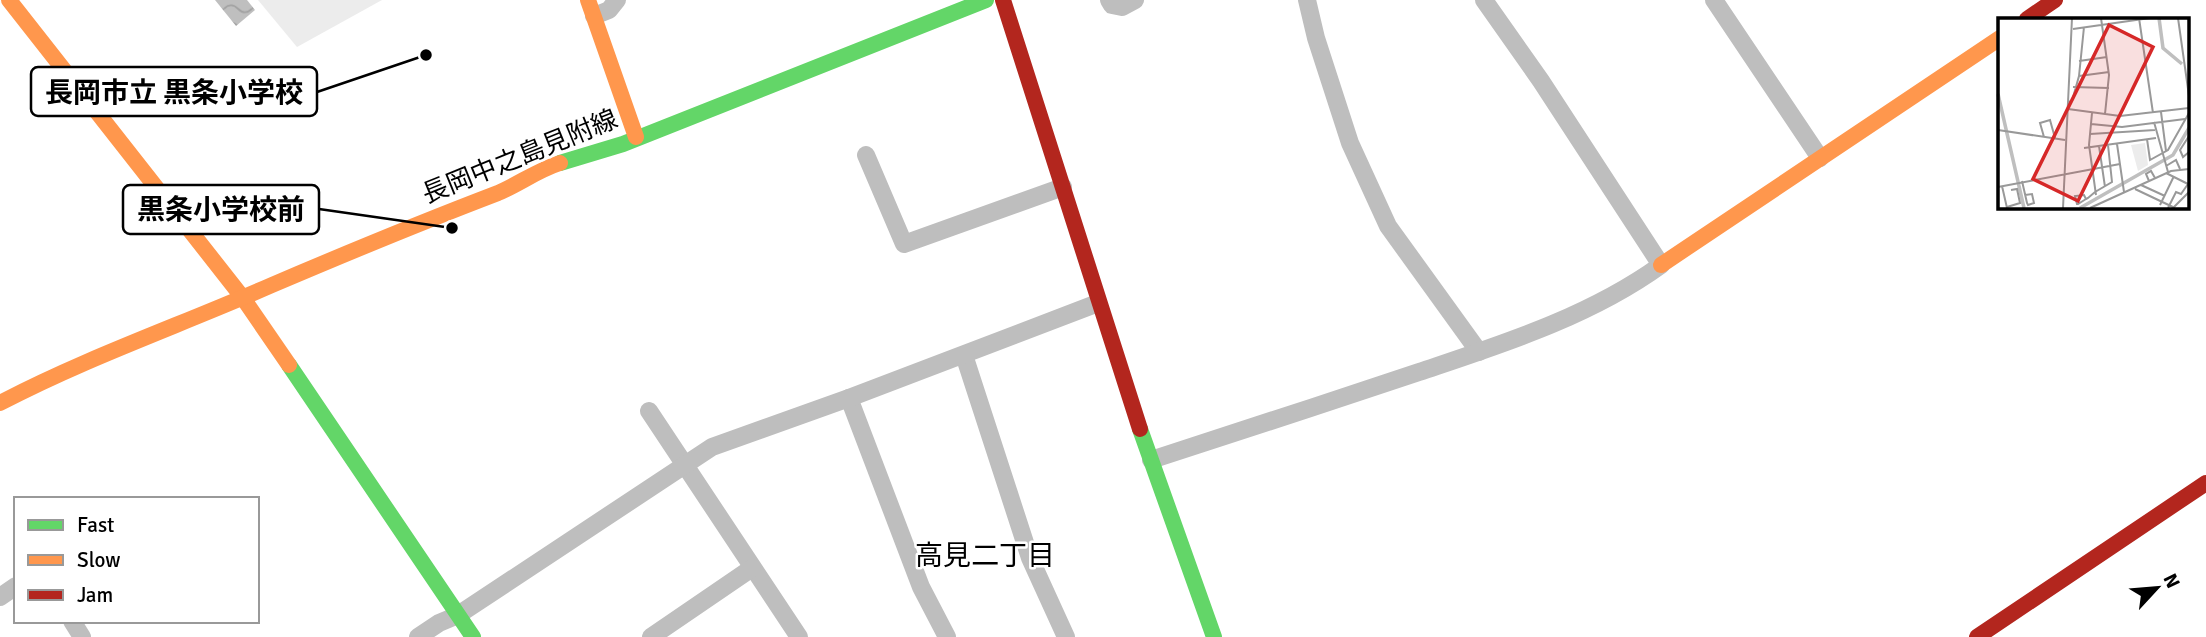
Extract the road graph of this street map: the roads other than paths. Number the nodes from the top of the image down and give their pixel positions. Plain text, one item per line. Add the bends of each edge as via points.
1 (9, 0) edge
2 (617, 0) edge
3 (986, 0) edge
4 (1003, 0) edge
5 (1109, 0) edge
6 (1135, 0) edge
7 (1307, 0) edge
8 (1484, 0) edge
9 (1714, 0) edge
10 (2055, 0) edge
11 (591, 8) edge
12 (2028, 18) edge
13 (1998, 39) edge
14 (636, 137) junction
15 (866, 155) dead end
16 (1820, 158) junction
17 (1063, 187) junction
18 (1661, 265) junction
19 (243, 298) junction
20 (1098, 303) junction
21 (1479, 352) junction
22 (964, 355) junction
23 (849, 398) junction
24 (0, 403) edge
25 (649, 411) dead end
26 (1151, 460) junction
27 (685, 466) junction
28 (2206, 484) edge
29 (752, 568) junction
30 (458, 615) junction
31 (418, 637) edge
32 (473, 637) edge
33 (651, 637) edge
34 (799, 637) edge
35 (947, 637) edge
36 (1066, 637) edge
37 (1214, 637) edge
38 (1976, 637) edge

1 - 19 street
2 - 11 street via 609,10
3 - 14 street, 長岡中之島見附線
4 - 17 street
5 - 6 street via 1122,6
7 - 21 street via 1350,143 1388,226
8 - 18 street
9 - 16 street
10 - 12 street
11 - 14 street
13 - 16 street
14 - 19 street, 長岡中之島見附線 via 555,166
15 - 17 street via 904,244
16 - 18 street
17 - 20 street
18 - 21 street via 1595,304
19 - 24 street, 長岡中之島見附線 via 53,375
19 - 30 street
20 - 22 street
20 - 26 street
21 - 26 street
22 - 23 street
22 - 36 street via 1030,558
23 - 27 street via 712,447
23 - 35 street via 921,587
25 - 27 street
26 - 37 street
27 - 29 street
27 - 30 street
28 - 38 street
29 - 33 street
29 - 34 street
30 - 31 street
30 - 32 street

